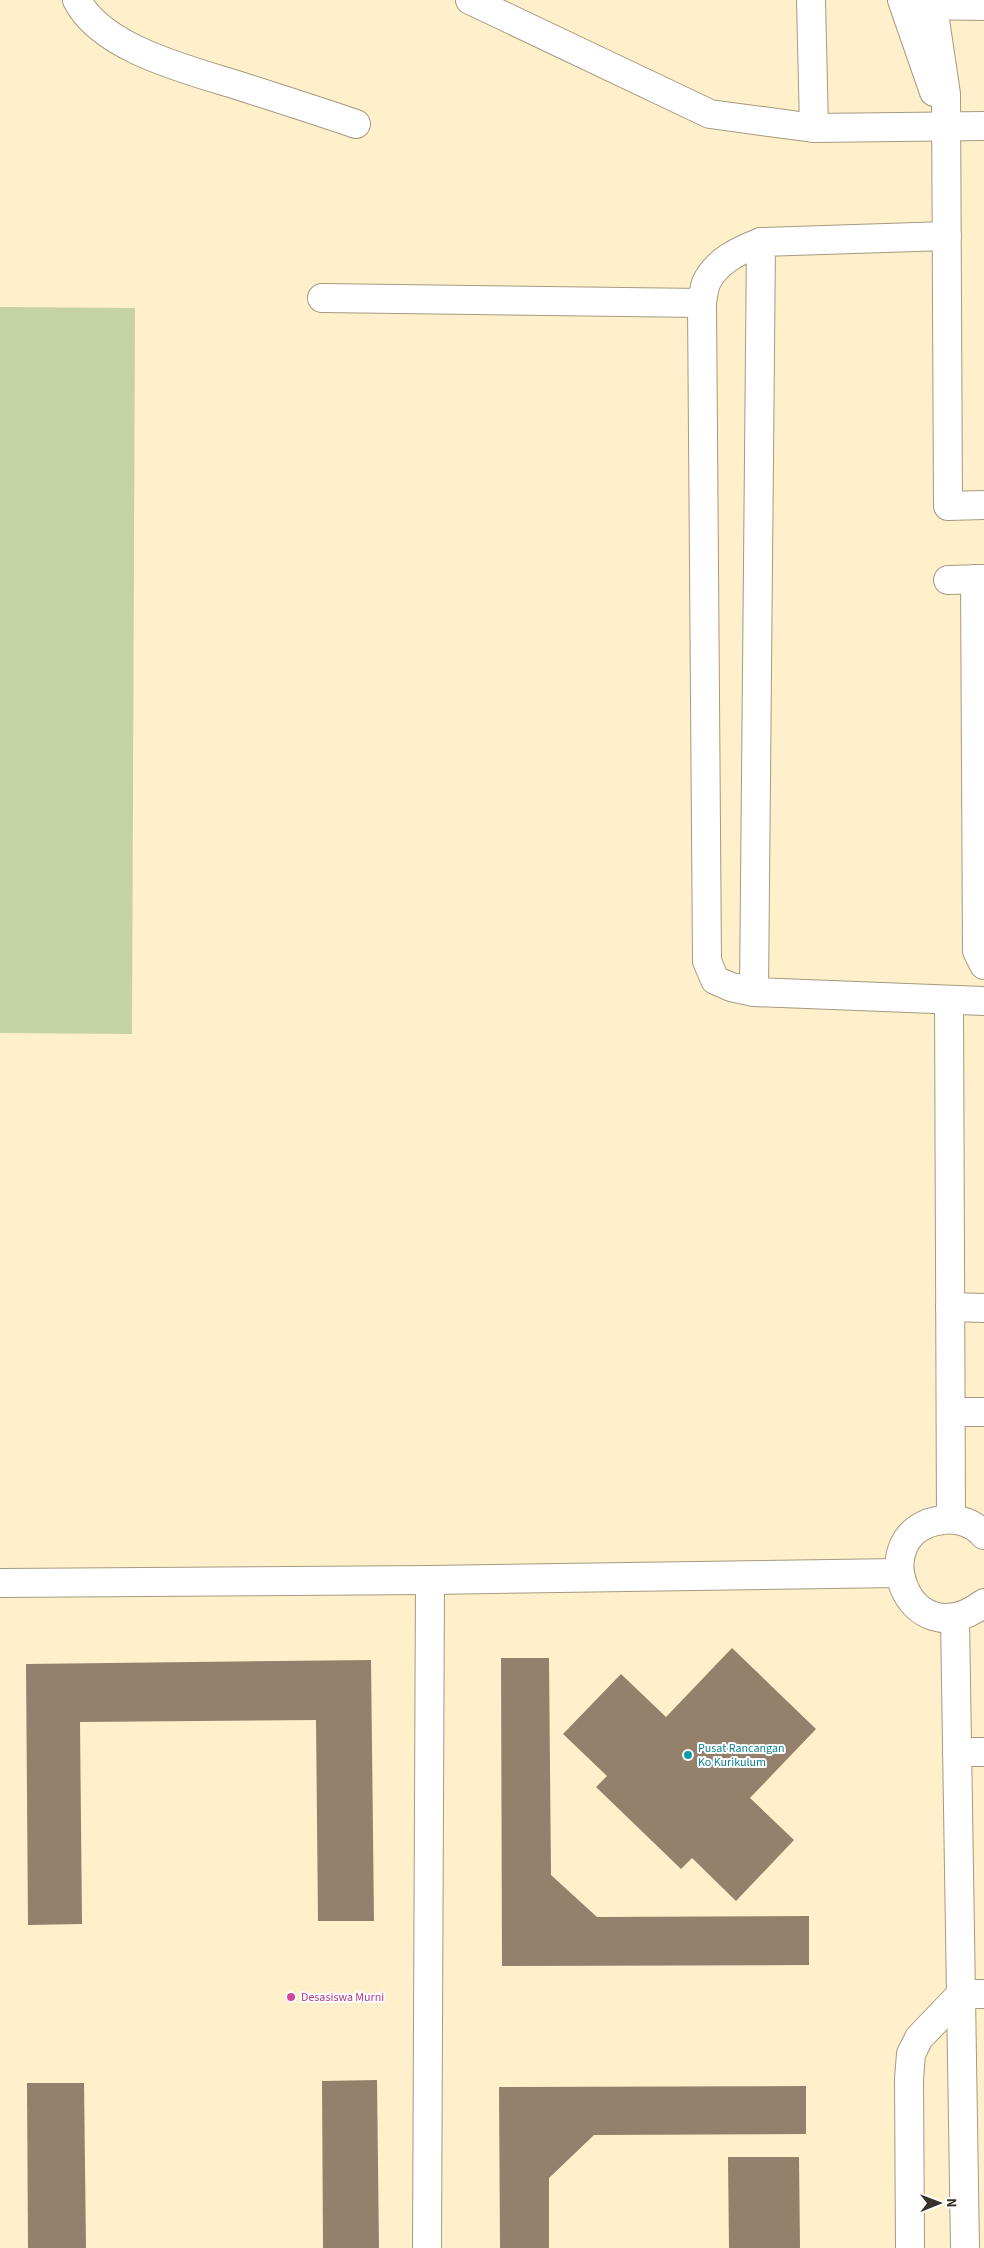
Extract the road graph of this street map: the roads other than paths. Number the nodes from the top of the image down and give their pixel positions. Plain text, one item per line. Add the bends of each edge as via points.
1 (77, 0) edge
2 (470, 0) edge
3 (811, 0) edge
4 (903, 3) edge
5 (932, 3) edge
6 (984, 6) edge
7 (356, 124) dead end
8 (946, 126) junction
9 (984, 126) edge
10 (814, 128) junction
11 (947, 236) junction
12 (761, 242) junction
13 (322, 298) dead end
14 (702, 303) junction
15 (984, 505) edge
16 (979, 579) edge
17 (948, 580) dead end
18 (980, 826) edge
19 (984, 965) edge
20 (754, 992) junction
21 (949, 1000) junction
22 (984, 1001) edge
23 (950, 1307) junction
24 (984, 1308) edge
25 (951, 1412) junction
26 (984, 1412) edge
27 (951, 1519) junction
28 (984, 1535) edge
29 (899, 1573) junction
30 (430, 1580) junction
31 (0, 1583) edge
32 (984, 1603) edge
33 (955, 1618) junction
34 (957, 1752) junction
35 (984, 1752) edge
36 (972, 1994) edge
37 (973, 2094) edge
38 (426, 2248) edge
39 (910, 2248) edge
40 (965, 2248) edge

1 - 7 street via 83,12 113,36 150,57
2 - 10 street via 710,114
3 - 10 street
4 - 5 street
4 - 8 street
5 - 6 street
5 - 8 street via 944,71
8 - 9 street
8 - 10 street
8 - 11 street
11 - 12 street
11 - 15 street via 948,506
12 - 14 street via 737,250 720,265 706,283
12 - 20 street
13 - 14 street
14 - 20 street via 707,961 715,980
16 - 17 street
16 - 18 street
18 - 19 street via 977,951
20 - 21 street
21 - 22 street
21 - 23 street
23 - 24 street
23 - 25 street
25 - 26 street
25 - 27 street
27 - 28 street via 967,1522
27 - 29 street via 934,1521 919,1528 907,1540 900,1556
29 - 30 street
29 - 33 street via 911,1602 939,1618
30 - 31 street
30 - 38 street
32 - 33 street via 971,1613
33 - 34 street
34 - 35 street
34 - 36 street
36 - 37 street
36 - 39 street via 919,2038 911,2054 908,2079
37 - 40 street

